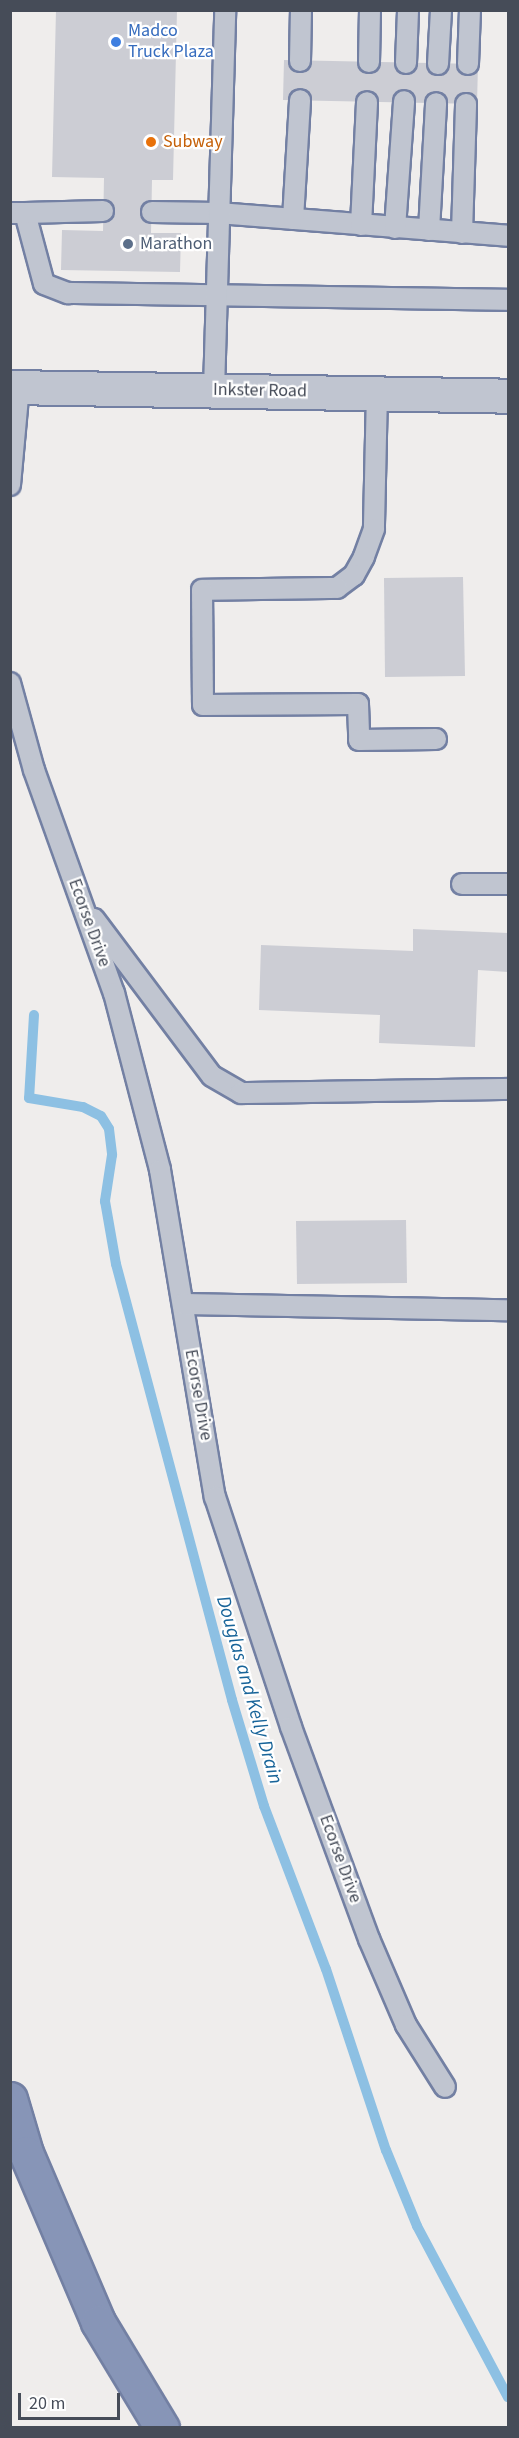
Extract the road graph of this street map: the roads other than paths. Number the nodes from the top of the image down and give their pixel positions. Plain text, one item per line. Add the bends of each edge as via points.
1 (225, 10) edge
2 (301, 10) edge
3 (370, 10) edge
4 (408, 10) edge
5 (441, 10) edge
6 (470, 10) edge
7 (300, 61) dead end
8 (369, 62) dead end
9 (406, 63) dead end
10 (438, 64) dead end
11 (468, 64) dead end
12 (300, 100) dead end
13 (404, 101) dead end
14 (367, 102) dead end
15 (436, 103) dead end
16 (466, 104) dead end
17 (103, 211) dead end
18 (152, 212) dead end
19 (18, 213) edge
20 (218, 213) junction
21 (293, 219) junction
22 (361, 225) junction
23 (395, 228) junction
24 (429, 230) junction
25 (462, 232) junction
26 (508, 236) edge
27 (216, 295) junction
28 (508, 300) edge
29 (15, 387) edge
30 (214, 390) junction
31 (377, 392) junction
32 (508, 396) edge
33 (10, 485) edge
34 (10, 683) edge
35 (436, 739) dead end
36 (462, 884) dead end
37 (508, 884) edge
38 (81, 902) junction
39 (508, 1089) edge
40 (183, 1305) junction
41 (508, 1310) edge
42 (445, 2087) dead end
43 (10, 2099) edge
44 (162, 2427) edge

1 - 20 lane
2 - 7 lane
3 - 8 lane
4 - 9 lane
5 - 10 lane
6 - 11 lane
12 - 21 lane
13 - 23 lane
14 - 22 lane
15 - 24 lane
16 - 25 lane
17 - 19 lane
18 - 20 lane
19 - 27 lane via 44,284 68,293
20 - 21 lane
20 - 27 lane
21 - 22 lane
22 - 23 lane
23 - 24 lane
24 - 25 lane
25 - 26 lane
27 - 28 lane
27 - 30 lane
29 - 30 street, Inkster Road
29 - 33 lane
30 - 31 street, Inkster Road
31 - 32 street, Inkster Road
31 - 35 lane via 374,529 364,557 354,574 337,588 202,590 203,705 358,704 359,740
34 - 38 lane, Ecorse Drive via 34,770
36 - 37 lane
38 - 39 lane via 212,1076 241,1093
38 - 40 lane, Ecorse Drive via 114,993 160,1170
40 - 41 lane
40 - 42 lane, Ecorse Drive via 215,1497 291,1727 401,2014
43 - 44 highway via 26,2153 98,2322

